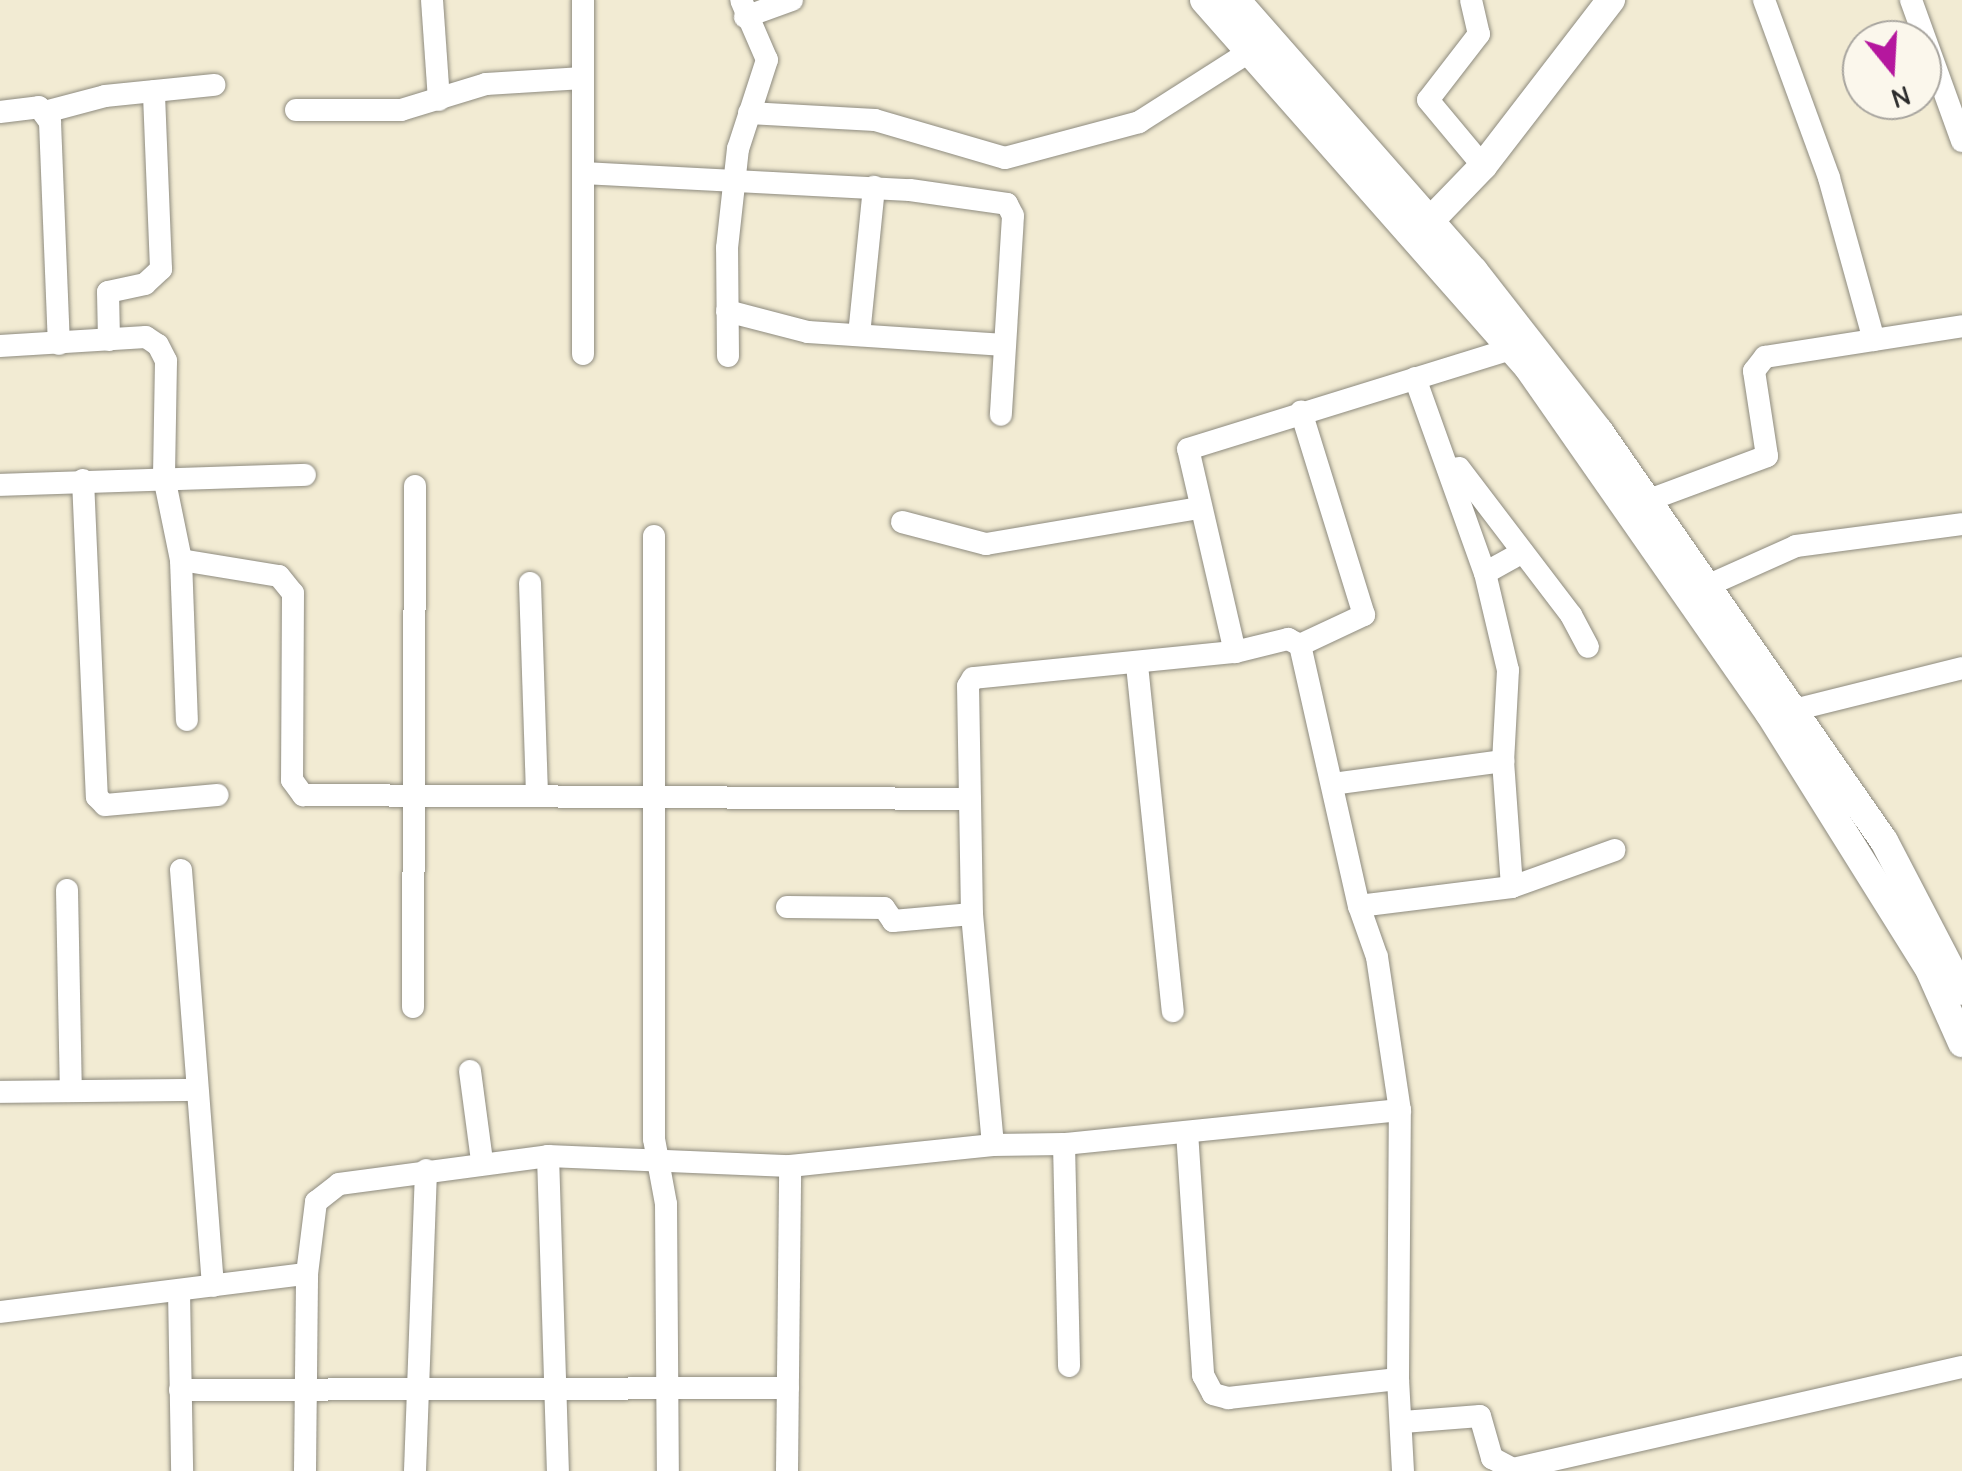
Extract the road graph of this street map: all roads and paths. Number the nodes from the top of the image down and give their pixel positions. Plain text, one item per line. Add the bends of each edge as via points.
1 (432, 0) edge
2 (583, 0) edge
3 (792, 0) edge
4 (1204, 0) edge
5 (1236, 0) edge
6 (1472, 0) edge
7 (1611, 0) edge
8 (1764, 0) edge
9 (1912, 0) edge
10 (743, 8) edge
11 (1249, 52) junction
12 (583, 78) junction
13 (214, 86) dead end
14 (154, 91) junction
15 (439, 100) junction
16 (296, 110) dead end
17 (0, 112) edge
18 (45, 112) junction
19 (749, 112) junction
20 (1962, 141) edge
21 (1483, 166) junction
22 (583, 173) junction
23 (734, 179) junction
24 (874, 187) junction
25 (1430, 222) junction
26 (728, 310) junction
27 (1962, 326) edge
28 (859, 335) junction
29 (109, 340) junction
30 (1874, 340) junction
31 (59, 344) junction
32 (1005, 345) junction
33 (0, 346) edge
34 (1511, 349) junction
35 (583, 354) dead end
36 (728, 356) dead end
37 (1415, 378) junction
38 (1300, 412) junction
39 (1000, 415) dead end
40 (1447, 452) junction
41 (305, 475) dead end
42 (164, 477) junction
43 (83, 480) junction
44 (0, 485) edge
45 (415, 486) dead end
46 (1648, 500) junction
47 (1199, 508) junction
48 (902, 522) dead end
49 (1962, 524) edge
50 (654, 536) dead end
51 (1523, 552) junction
52 (181, 560) junction
53 (1485, 573) junction
54 (530, 583) dead end
55 (1709, 585) junction
56 (1300, 645) junction
57 (1588, 647) dead end
58 (1236, 652) junction
59 (1137, 665) junction
60 (1962, 668) edge
61 (1794, 710) junction
62 (187, 720) dead end
63 (1503, 761) junction
64 (1333, 784) junction
65 (653, 793) junction
66 (412, 794) junction
67 (536, 794) junction
68 (218, 795) dead end
69 (970, 799) junction
70 (1616, 850) dead end
71 (181, 870) dead end
72 (1512, 887) junction
73 (67, 890) dead end
74 (1359, 906) junction
75 (787, 908) dead end
76 (972, 914) junction
77 (1962, 992) edge
78 (413, 1007) dead end
79 (1174, 1012) dead end
80 (1962, 1043) edge
81 (470, 1071) dead end
82 (196, 1090) junction
83 (70, 1091) junction
84 (0, 1092) edge
85 (1400, 1110) junction
86 (1187, 1132) junction
87 (1064, 1144) junction
88 (992, 1145) junction
89 (548, 1156) junction
90 (482, 1161) junction
91 (657, 1164) junction
92 (790, 1166) junction
93 (426, 1170) junction
94 (308, 1274) junction
95 (213, 1286) junction
96 (179, 1292) junction
97 (0, 1312) edge
98 (1069, 1366) dead end
99 (1962, 1368) edge
100 (1398, 1379) junction
101 (416, 1388) junction
102 (557, 1388) junction
103 (788, 1388) junction
104 (180, 1390) junction
105 (306, 1390) junction
106 (667, 1392) junction
107 (1403, 1422) junction
108 (182, 1471) edge
109 (305, 1471) edge
110 (415, 1471) edge
111 (558, 1471) edge
112 (668, 1471) edge
113 (787, 1471) edge
114 (1403, 1471) edge

1 - 15 street
2 - 12 street
3 - 10 street
4 - 11 street
5 - 25 street
6 - 21 street via 1480,34 1428,100
7 - 21 street
8 - 30 street via 1829,178
9 - 20 street
10 - 19 street via 767,60
11 - 19 street via 1138,122 1005,158 875,120
11 - 34 street
12 - 15 street via 486,84
12 - 22 street
13 - 14 street
14 - 18 street
14 - 29 street via 161,269 145,284 108,292
15 - 16 street via 400,110
17 - 18 street via 30,106
18 - 31 street
19 - 23 street
21 - 25 street
22 - 23 street
22 - 35 street
23 - 24 street
23 - 26 street
24 - 28 street
24 - 32 street via 1007,204 1013,216
25 - 46 street
26 - 28 street via 776,327
26 - 36 street
27 - 30 street
28 - 32 street
29 - 31 street
29 - 42 street via 146,337 166,361
30 - 46 street via 1755,362 1766,456
31 - 33 street
32 - 39 street
34 - 37 street
34 - 80 street via 1769,713 1930,971
37 - 38 street
37 - 40 street
38 - 47 street via 1193,445 1187,456
38 - 56 street via 1364,616
40 - 51 street
40 - 53 street
41 - 42 street
42 - 43 street
42 - 52 street
43 - 44 street
43 - 68 street via 98,797 105,805
45 - 66 street
46 - 55 street
47 - 48 street via 986,544
47 - 58 street
49 - 55 street via 1796,546
50 - 65 street
51 - 53 street
51 - 57 street
52 - 62 street
52 - 66 street via 290,583 298,792
53 - 63 street via 1508,670
54 - 67 street
55 - 61 street
56 - 58 street via 1288,639
56 - 64 street
58 - 59 street
59 - 69 street via 974,678 968,686
59 - 79 street
60 - 61 street
61 - 77 street via 1884,841
63 - 64 street
63 - 72 street
64 - 74 street
65 - 67 street
65 - 69 street
65 - 91 street
66 - 67 street
66 - 78 street
69 - 76 street
70 - 72 street
71 - 82 street
72 - 74 street
73 - 83 street
74 - 85 street via 1377,958
75 - 76 street via 884,908 893,921
76 - 88 street
81 - 90 street
82 - 83 street
82 - 95 street
83 - 84 street
85 - 86 street
85 - 100 street
86 - 87 street
86 - 100 street via 1203,1375 1213,1394 1228,1398
87 - 88 street
87 - 98 street
88 - 92 street
89 - 90 street
89 - 91 street
89 - 102 street
90 - 93 street
91 - 92 street
91 - 106 street via 666,1204
92 - 103 street
93 - 94 street via 325,1191 316,1202
93 - 101 street
94 - 95 street
94 - 105 street
95 - 96 street
96 - 97 street
96 - 104 street
99 - 107 street via 1513,1469 1492,1458 1480,1416
100 - 107 street
101 - 102 street
101 - 105 street
101 - 110 street
102 - 106 street
102 - 111 street
103 - 106 street
103 - 113 street
104 - 105 street
104 - 108 street
105 - 109 street
106 - 112 street
107 - 114 street

